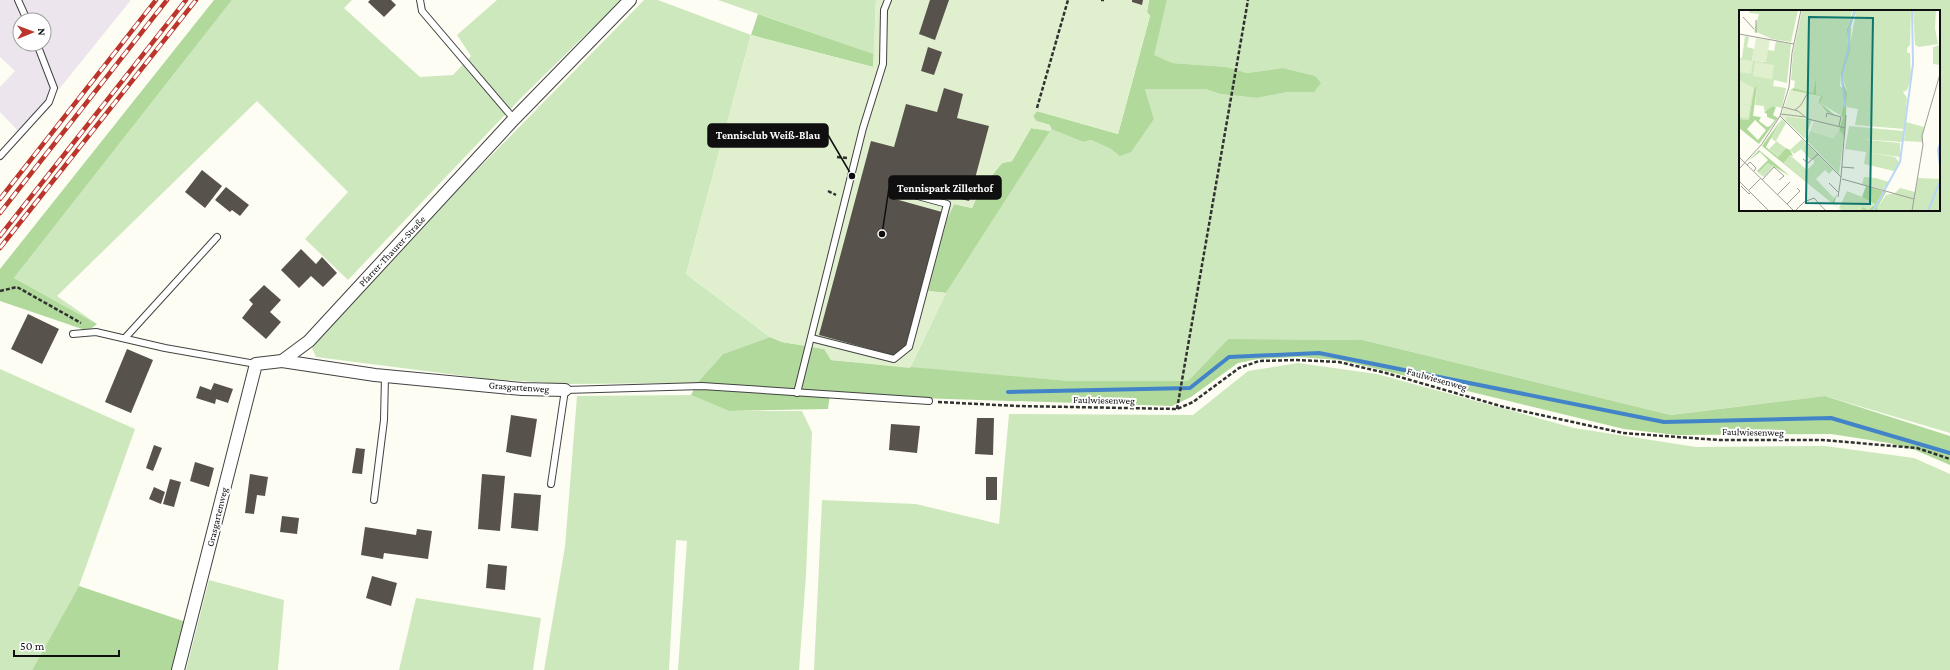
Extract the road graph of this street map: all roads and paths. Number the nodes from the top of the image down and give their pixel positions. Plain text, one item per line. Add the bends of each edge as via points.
1 (18, 0) edge
2 (420, 0) edge
3 (630, 0) edge
4 (888, 0) edge
5 (1068, 0) edge
6 (1101, 0) edge
7 (1104, 0) edge
8 (1248, 0) edge
9 (23, 12) edge
10 (40, 52) edge
11 (1038, 108) dead end
12 (514, 119) junction
13 (0, 156) edge
14 (903, 192) dead end
15 (217, 237) dead end
16 (0, 291) edge
17 (96, 332) junction
18 (72, 334) dead end
19 (124, 338) junction
20 (811, 338) junction
21 (282, 361) junction
22 (256, 364) junction
23 (385, 376) junction
24 (565, 390) junction
25 (797, 393) junction
26 (929, 401) joint
27 (1177, 410) junction
28 (1950, 459) edge
29 (551, 484) dead end
30 (374, 500) dead end
31 (178, 670) edge

1 - 9 lane
2 - 12 lane via 422,10
3 - 12 street, Pfarrer-Thaurer-Straße
4 - 20 lane via 884,10 882,64 863,128
5 - 11 path
6 - 7 path
8 - 27 path
10 - 13 lane via 54,88 49,102
12 - 21 street, Pfarrer-Thaurer-Straße via 309,341
14 - 20 lane via 947,204 909,347 894,359
15 - 19 lane
16 - 17 path via 17,287
17 - 18 lane, Pfarrer-Thaurer-Straße
17 - 19 lane, Pfarrer-Thaurer-Straße
19 - 22 lane, Pfarrer-Thaurer-Straße
20 - 25 lane
21 - 22 street, Pfarrer-Thaurer-Straße
21 - 23 street, Grasgartenweg
22 - 31 street, Grasgartenweg
23 - 24 street, Grasgartenweg via 522,389
23 - 30 lane via 384,420
24 - 25 lane via 702,386
24 - 29 lane
25 - 26 lane
26 - 27 path, Faulwiesenweg
27 - 28 path, Faulwiesenweg via 1193,402 1239,368 1259,361 1332,362 1386,373 1504,407 1624,433 1719,440 1823,440 1917,448

